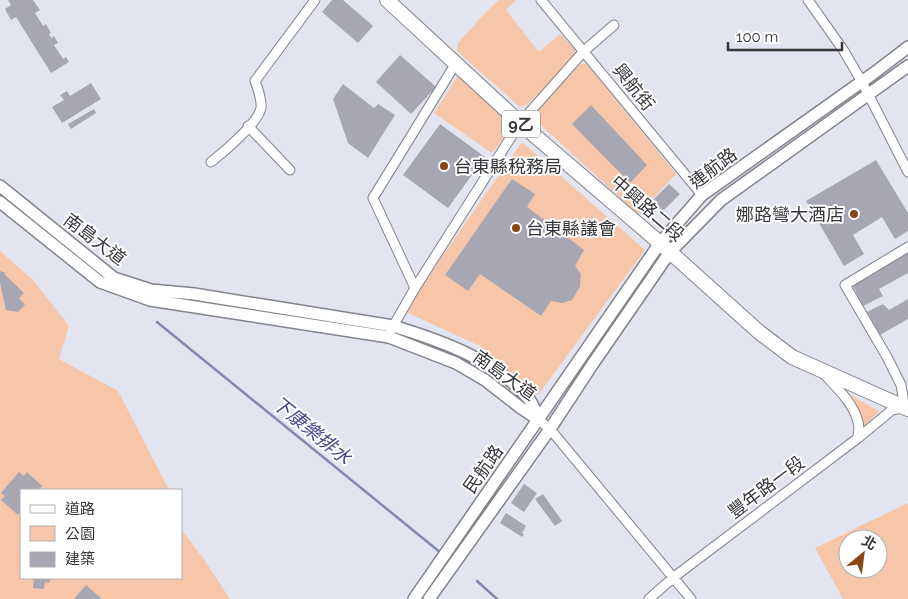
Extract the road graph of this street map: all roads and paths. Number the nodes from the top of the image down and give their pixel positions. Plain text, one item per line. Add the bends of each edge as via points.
1 (315, 0) edge
2 (541, 0) edge
3 (808, 0) edge
4 (390, 1) edge
5 (614, 25) dead end
6 (908, 47) edge
7 (584, 51) junction
8 (456, 63) junction
9 (908, 66) edge
10 (862, 82) junction
11 (868, 95) junction
12 (520, 123) junction
13 (248, 126) junction
14 (774, 145) junction
15 (781, 157) junction
16 (211, 162) dead end
17 (290, 170) dead end
18 (908, 172) edge
19 (0, 186) edge
20 (702, 195) junction
21 (0, 202) edge
22 (665, 247) junction
23 (908, 247) edge
24 (415, 288) junction
25 (393, 326) junction
26 (389, 337) junction
27 (580, 358) joint
28 (592, 365) joint
29 (821, 371) junction
30 (907, 407) edge
31 (539, 420) junction
32 (550, 429) junction
33 (858, 438) junction
34 (674, 577) junction
35 (414, 599) edge
36 (429, 599) edge
37 (649, 599) edge
38 (691, 599) edge

1 - 13 street via 255,81 261,106 258,116
2 - 7 street, 興航街
3 - 10 street
4 - 8 main road, 中興路二段 / 9乙
5 - 7 street
6 - 10 street, 連航路
7 - 12 street
7 - 20 street, 興航街
8 - 12 main road, 中興路二段 / 9乙
8 - 24 street via 373,198
9 - 11 street, 連航路
10 - 11 street
10 - 14 street, 連航路
11 - 15 street, 連航路
11 - 18 street
12 - 22 main road, 中興路二段 / 9乙
12 - 24 street
13 - 16 street via 234,144
13 - 17 street
14 - 15 street
14 - 20 street, 連航路
15 - 22 street, 連航路 via 721,200
19 - 25 street, 南島大道 via 114,278 151,290
20 - 22 street, 連航路
21 - 26 street, 南島大道 via 100,282 137,296
22 - 27 street, 連航路
22 - 28 street, 連航路
22 - 29 main road, 中興路二段 / 9乙 via 759,332 792,357
23 - 30 street via 844,285 887,357 901,385
24 - 25 street
25 - 26 street
25 - 31 street, 南島大道 via 483,361 530,400
26 - 31 street, 南島大道 via 456,363
27 - 31 street, 民航路
28 - 32 street, 民航路
29 - 30 main road, 中興路二段 / 9乙
29 - 33 street via 839,389 859,422
30 - 33 street, 豐年路一段 via 892,410
31 - 32 street
31 - 35 street, 民航路
32 - 34 street
32 - 36 street, 民航路
33 - 34 street, 豐年路一段
34 - 37 street, 豐年路一段
34 - 38 street

